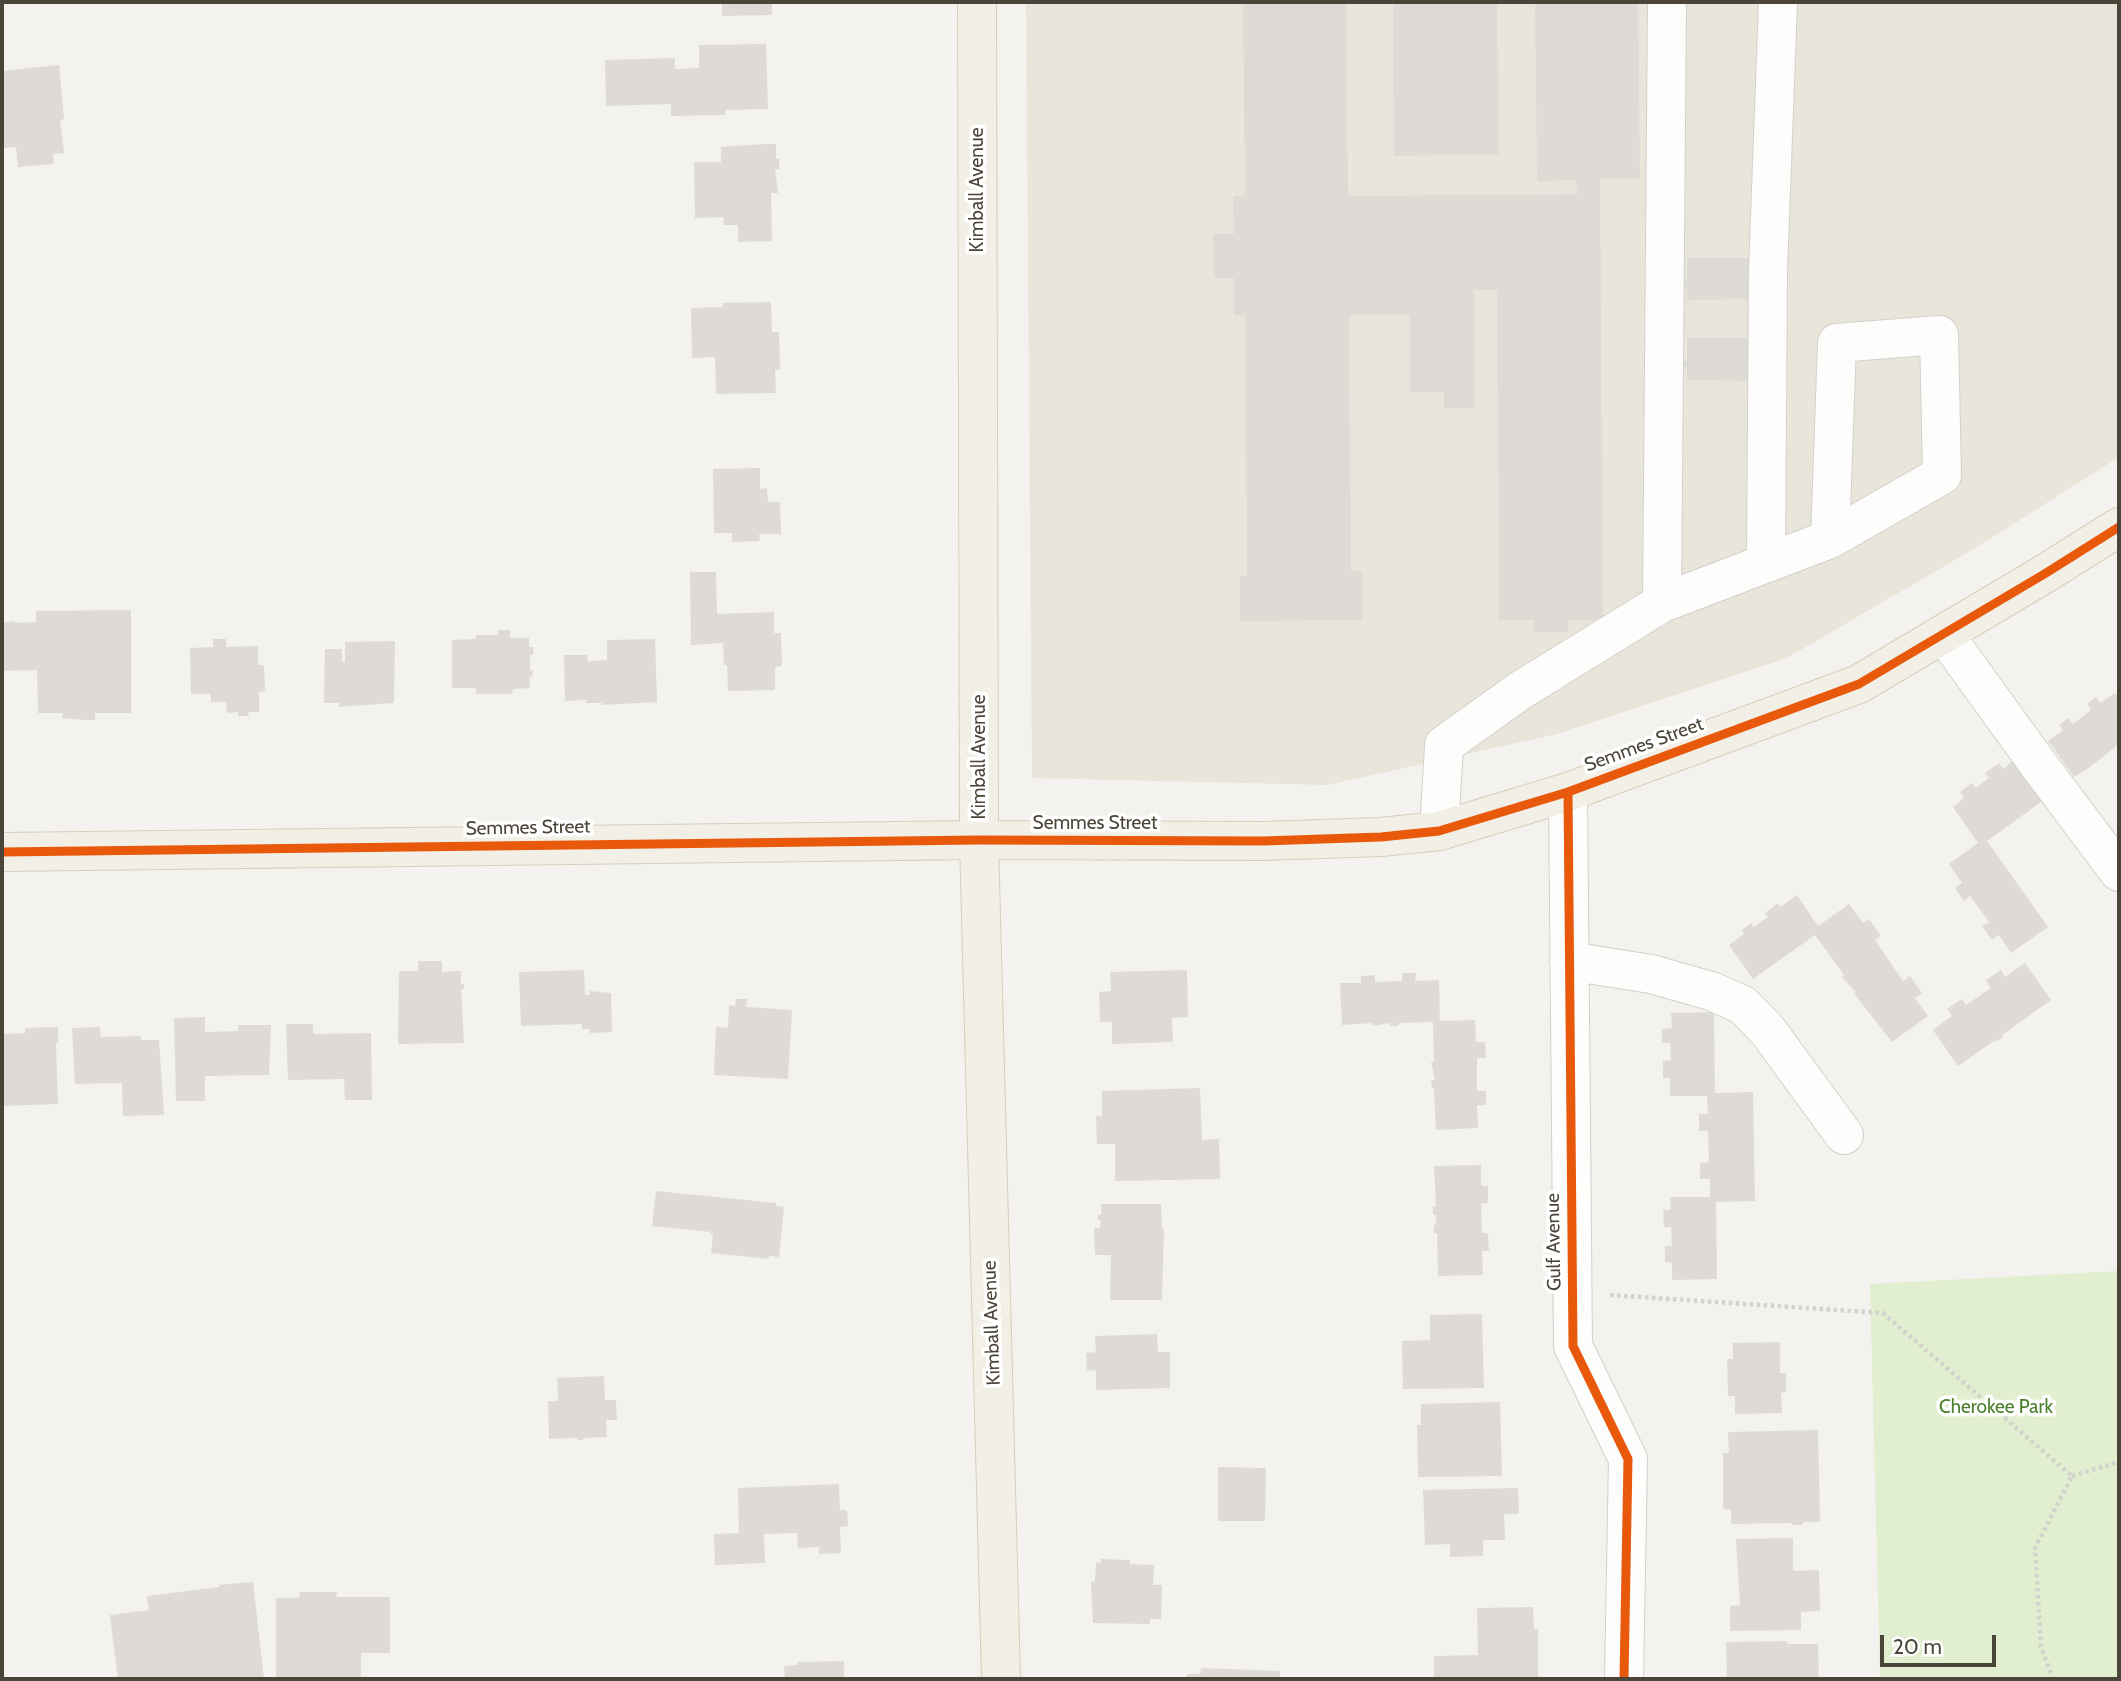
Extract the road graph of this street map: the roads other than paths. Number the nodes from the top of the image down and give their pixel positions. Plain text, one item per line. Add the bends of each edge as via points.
1 (977, 2) edge
2 (1667, 2) edge
3 (1778, 2) edge
4 (2119, 527) edge
5 (1830, 539) junction
6 (1766, 563) junction
7 (1661, 603) junction
8 (1944, 634) junction
9 (1567, 792) junction
10 (1439, 831) junction
11 (979, 840) junction
12 (2, 852) edge
13 (2119, 872) edge
14 (1569, 961) junction
15 (1844, 1135) dead end
16 (1001, 1679) edge
17 (1624, 1679) edge

1 - 11 main road, Kimball Avenue
2 - 7 street
3 - 6 street via 1768,271
4 - 8 main road, Semmes Street
5 - 5 street via 1942,475 1939,335 1837,342
5 - 6 street
6 - 7 street
7 - 10 street via 1521,690 1444,745
8 - 9 main road, Semmes Street via 1858,684
8 - 13 street
9 - 10 main road, Semmes Street
9 - 14 street, Gulf Avenue
10 - 11 main road, Semmes Street via 1263,841
11 - 12 main road, Semmes Street
11 - 16 main road, Kimball Avenue
14 - 15 street via 1651,974 1711,990 1743,1005 1768,1031
14 - 17 street, Gulf Avenue via 1573,1346 1628,1459

